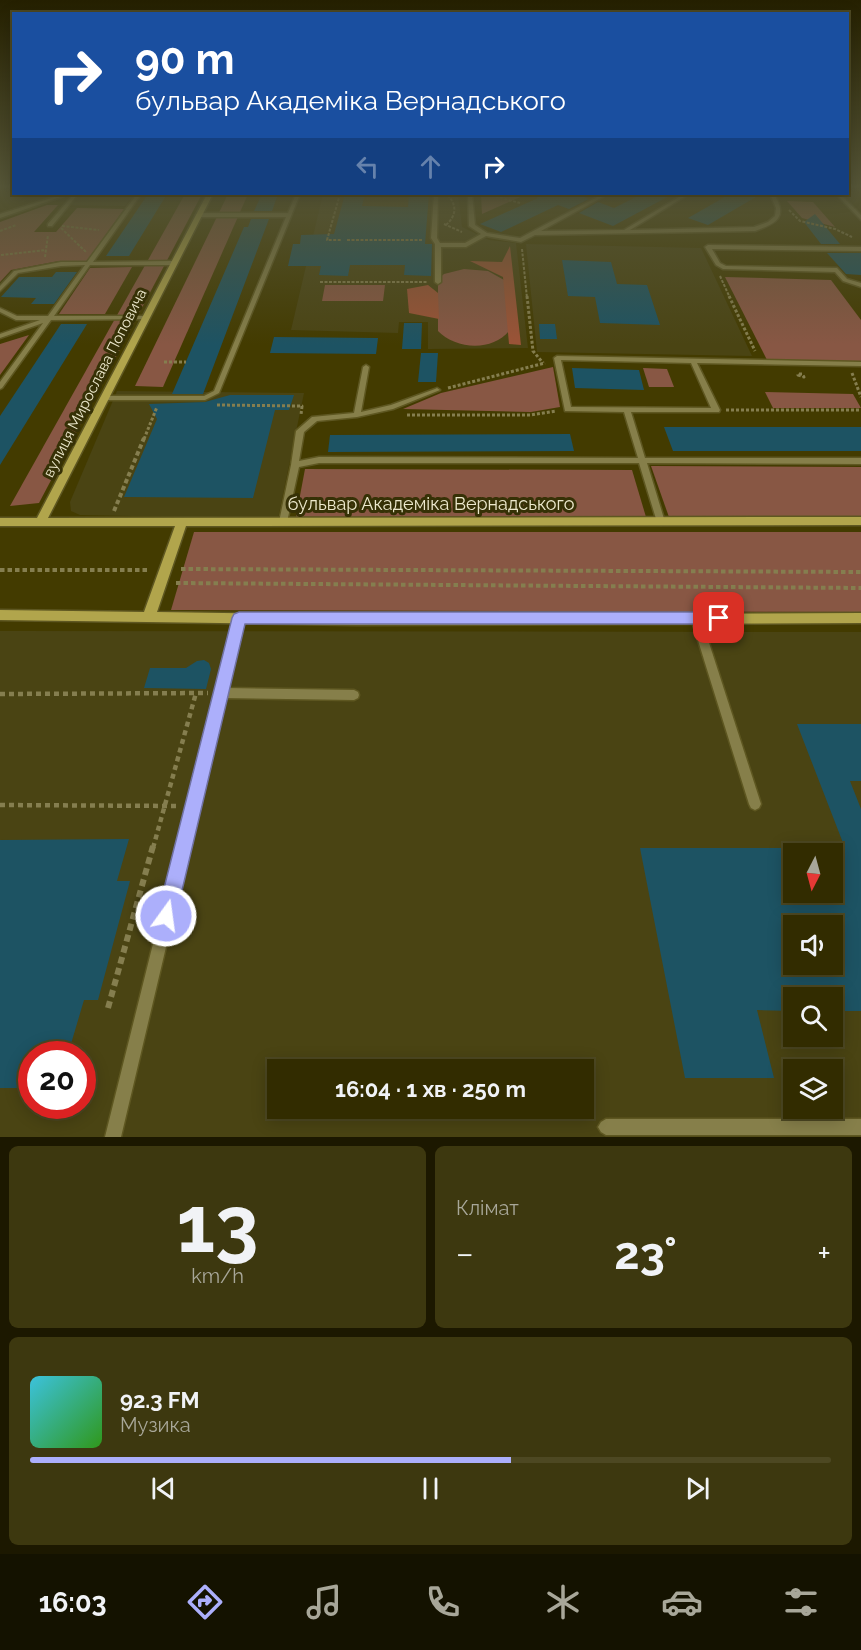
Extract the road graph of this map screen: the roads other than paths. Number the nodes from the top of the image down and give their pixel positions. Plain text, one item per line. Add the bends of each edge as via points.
1 (107, 238) edge
2 (187, 238) edge
3 (280, 238) edge
4 (437, 238) edge
5 (480, 238) edge
6 (509, 238) edge
7 (524, 238) edge
8 (437, 243) junction
9 (861, 249) edge
10 (90, 261) junction
11 (174, 263) junction
12 (438, 282) road end
13 (861, 285) edge
14 (0, 289) edge
15 (0, 310) edge
16 (49, 318) junction
17 (146, 318) junction
18 (0, 336) edge
19 (693, 361) junction
20 (861, 364) edge
21 (366, 367) dead end
22 (0, 387) edge
23 (437, 390) road end
24 (105, 398) junction
25 (627, 410) junction
26 (357, 415) junction
27 (642, 460) junction
28 (861, 461) edge
29 (295, 465) junction
30 (861, 521) edge
31 (0, 522) edge
32 (182, 522) junction
33 (283, 522) junction
34 (661, 522) junction
35 (40, 523) junction
36 (0, 615) edge
37 (148, 617) junction
38 (239, 618) junction
39 (696, 618) junction
40 (861, 618) edge
41 (221, 693) junction
42 (354, 695) dead end
43 (755, 804) dead end
44 (606, 1126) dead end
45 (861, 1127) edge
46 (113, 1137) edge

1 - 10 lane
2 - 11 main road, вулиця Мирослава Поповича
3 - 24 lane via 217,392 205,398
4 - 8 lane
5 - 8 lane via 466,244
6 - 7 lane
8 - 12 lane
9 - 13 lane via 708,247 725,268 837,270 845,280
10 - 11 lane
10 - 14 lane via 16,272
10 - 16 lane
11 - 17 main road, вулиця Мирослава Поповича
15 - 16 lane via 16,318
16 - 17 lane
16 - 18 lane
16 - 22 lane
17 - 24 main road, вулиця Мирослава Поповича
19 - 20 lane
19 - 25 lane via 716,410
19 - 25 lane via 557,358 568,409
21 - 26 lane
23 - 26 lane via 393,407
24 - 35 main road, вулиця Мирослава Поповича
25 - 27 lane
26 - 29 lane via 315,419 300,431
27 - 28 lane
27 - 29 lane via 319,460
27 - 34 lane
29 - 33 lane
30 - 34 main road, бульвар Академіка Вернадського
31 - 35 main road, бульвар Академіка Вернадського
32 - 33 main road, бульвар Академіка Вернадського
32 - 35 main road, бульвар Академіка Вернадського
32 - 37 main road
33 - 34 main road, бульвар Академіка Вернадського
36 - 37 main road
37 - 38 main road
38 - 39 main road
38 - 41 lane
39 - 40 main road
39 - 43 lane
41 - 42 lane
41 - 46 lane
44 - 45 lane

